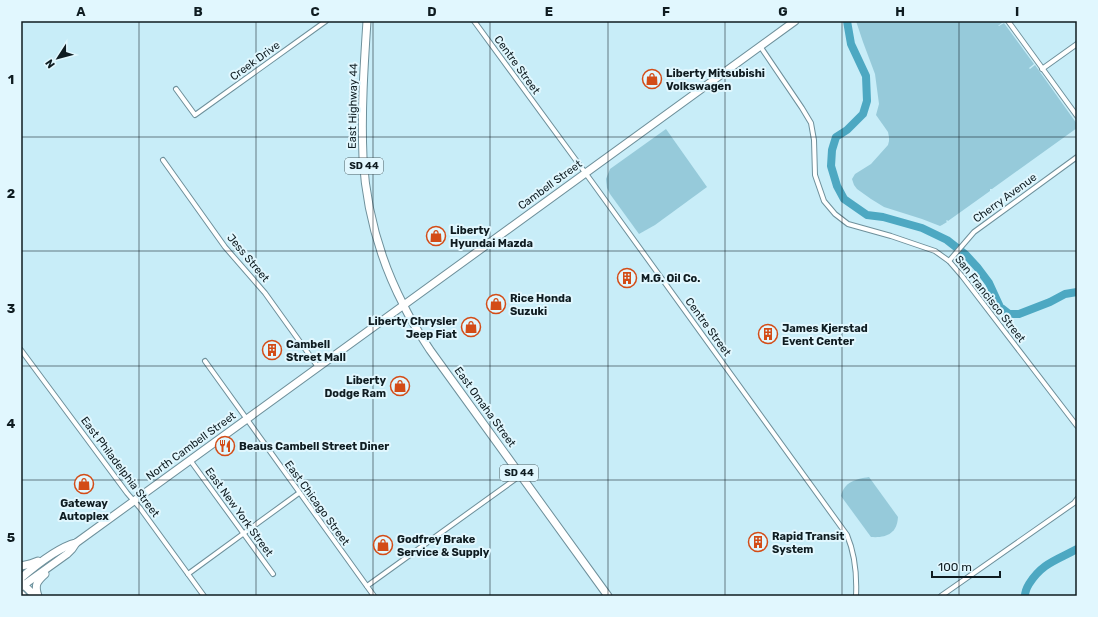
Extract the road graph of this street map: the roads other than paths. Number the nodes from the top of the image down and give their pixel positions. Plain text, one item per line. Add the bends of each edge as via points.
1 (326, 21) edge
2 (367, 21) edge
3 (474, 21) edge
4 (794, 21) edge
5 (1008, 21) edge
6 (1077, 44) edge
7 (760, 46) junction
8 (1042, 69) junction
9 (176, 89) dead end
10 (1077, 116) edge
11 (1077, 157) edge
12 (163, 160) dead end
13 (586, 173) junction
14 (949, 260) junction
15 (404, 306) junction
16 (21, 350) edge
17 (205, 361) dead end
18 (318, 367) junction
19 (246, 420) junction
20 (1077, 426) edge
21 (190, 460) junction
22 (521, 475) junction
23 (299, 493) junction
24 (1077, 499) edge
25 (134, 502) junction
26 (244, 534) junction
27 (76, 543) junction
28 (62, 549) junction
29 (57, 561) junction
30 (21, 566) edge
31 (188, 574) junction
32 (273, 574) dead end
33 (22, 583) edge
34 (367, 586) junction
35 (35, 596) edge
36 (38, 596) edge
37 (204, 596) edge
38 (374, 596) edge
39 (608, 596) edge
40 (856, 596) edge
41 (941, 596) edge

1 - 9 street, Creek Drive via 195,115
2 - 15 main road, East Highway 44 / SD 44 via 362,127 366,188 385,263
3 - 13 street, Centre Street
4 - 7 main road, Cambell Street
5 - 8 street
6 - 8 street
7 - 13 main road, Cambell Street
7 - 14 street, San Francisco Street via 810,123 814,140 815,175 824,201 835,214 848,224 935,251
8 - 10 street
11 - 14 street, Cherry Avenue via 981,226
12 - 18 street, Jess Street via 225,247 265,293
13 - 15 main road, Cambell Street
13 - 40 street, Centre Street via 847,535 855,565
14 - 20 street, San Francisco Street
15 - 18 main road, Cambell Street
15 - 22 main road, East Omaha Street / SD 44 via 430,350
16 - 25 street, East Philadelphia Street
17 - 19 street, East Chicago Street
18 - 19 main road, North Cambell Street
19 - 21 main road, North Cambell Street
19 - 23 street, East Chicago Street
21 - 25 main road, North Cambell Street
21 - 26 street, East New York Street
22 - 34 street
22 - 39 main road, East Omaha Street / SD 44
23 - 26 street
23 - 34 street, East Chicago Street
24 - 41 street
25 - 27 main road, North Cambell Street
25 - 31 street, East Philadelphia Street
26 - 31 street
26 - 32 street, East New York Street
27 - 28 main road, North Cambell Street
27 - 29 main road, North Cambell Street
28 - 30 main road via 35,563
28 - 33 main road, North Cambell Street via 31,570
29 - 33 main road, North Cambell Street
29 - 36 main road via 36,585
31 - 37 street, East Philadelphia Street
33 - 35 main road
34 - 38 street, East Chicago Street

